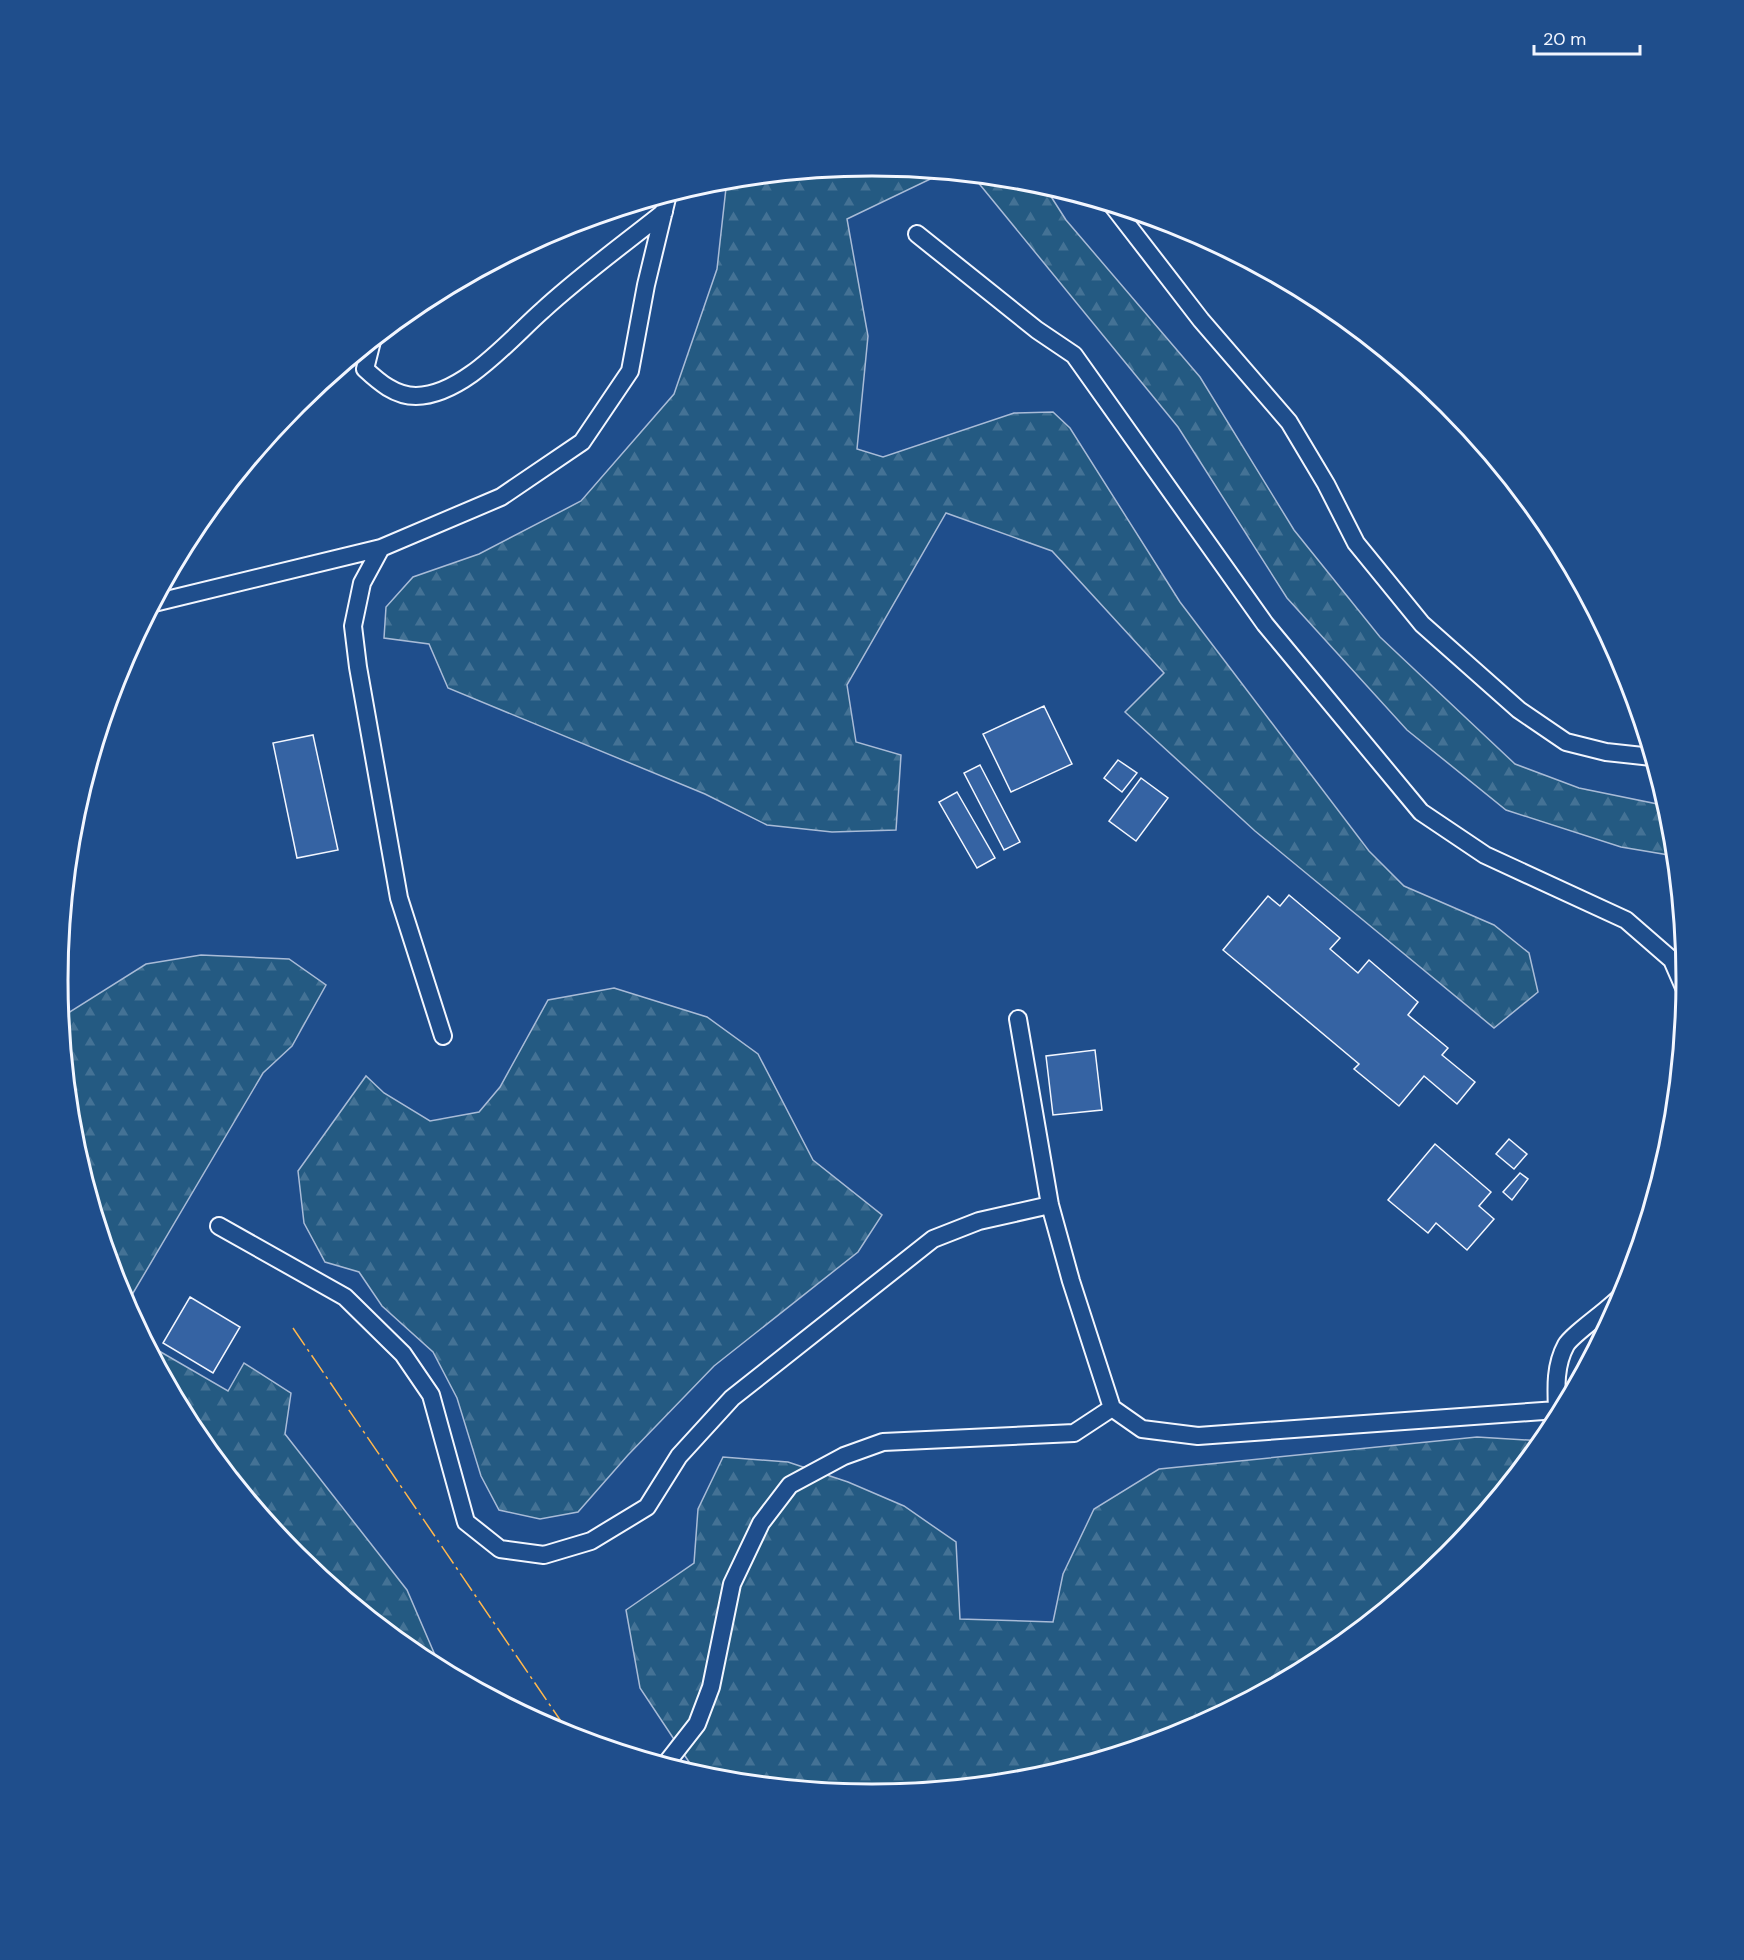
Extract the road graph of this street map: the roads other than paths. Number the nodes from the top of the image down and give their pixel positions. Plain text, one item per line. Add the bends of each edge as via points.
1 (666, 203) edge
2 (664, 212) junction
3 (1120, 215) edge
4 (917, 234) dead end
5 (369, 353) edge
6 (381, 548) junction
7 (163, 601) edge
8 (1644, 756) edge
9 (1676, 969) edge
10 (1018, 1019) dead end
11 (443, 1036) dead end
12 (1050, 1205) junction
13 (219, 1226) dead end
14 (1604, 1314) edge
15 (1559, 1398) edge
16 (1112, 1408) junction
17 (1552, 1409) edge
18 (670, 1758) edge

1 - 2 lane
2 - 5 lane via 542,310 503,349 450,387 416,396 385,387 365,369
2 - 6 lane via 630,371 582,442 501,498
3 - 8 lane via 1201,320 1289,422 1356,543 1422,624 1519,710 1566,742
4 - 9 lane via 1074,355 1265,624 1421,812 1485,855 1626,920 1672,960
6 - 7 lane
6 - 11 lane via 362,583 353,626 399,898
10 - 12 lane
12 - 13 lane via 979,1221 933,1239 732,1398 680,1456 647,1508 591,1541 544,1555 500,1549 466,1522 431,1395 404,1354 345,1297
12 - 16 lane
14 - 15 lane via 1567,1344 1556,1375
16 - 17 lane via 1142,1429 1198,1436
16 - 18 lane via 1074,1433 883,1442 844,1456 790,1485 761,1523 732,1584 711,1687 697,1724

